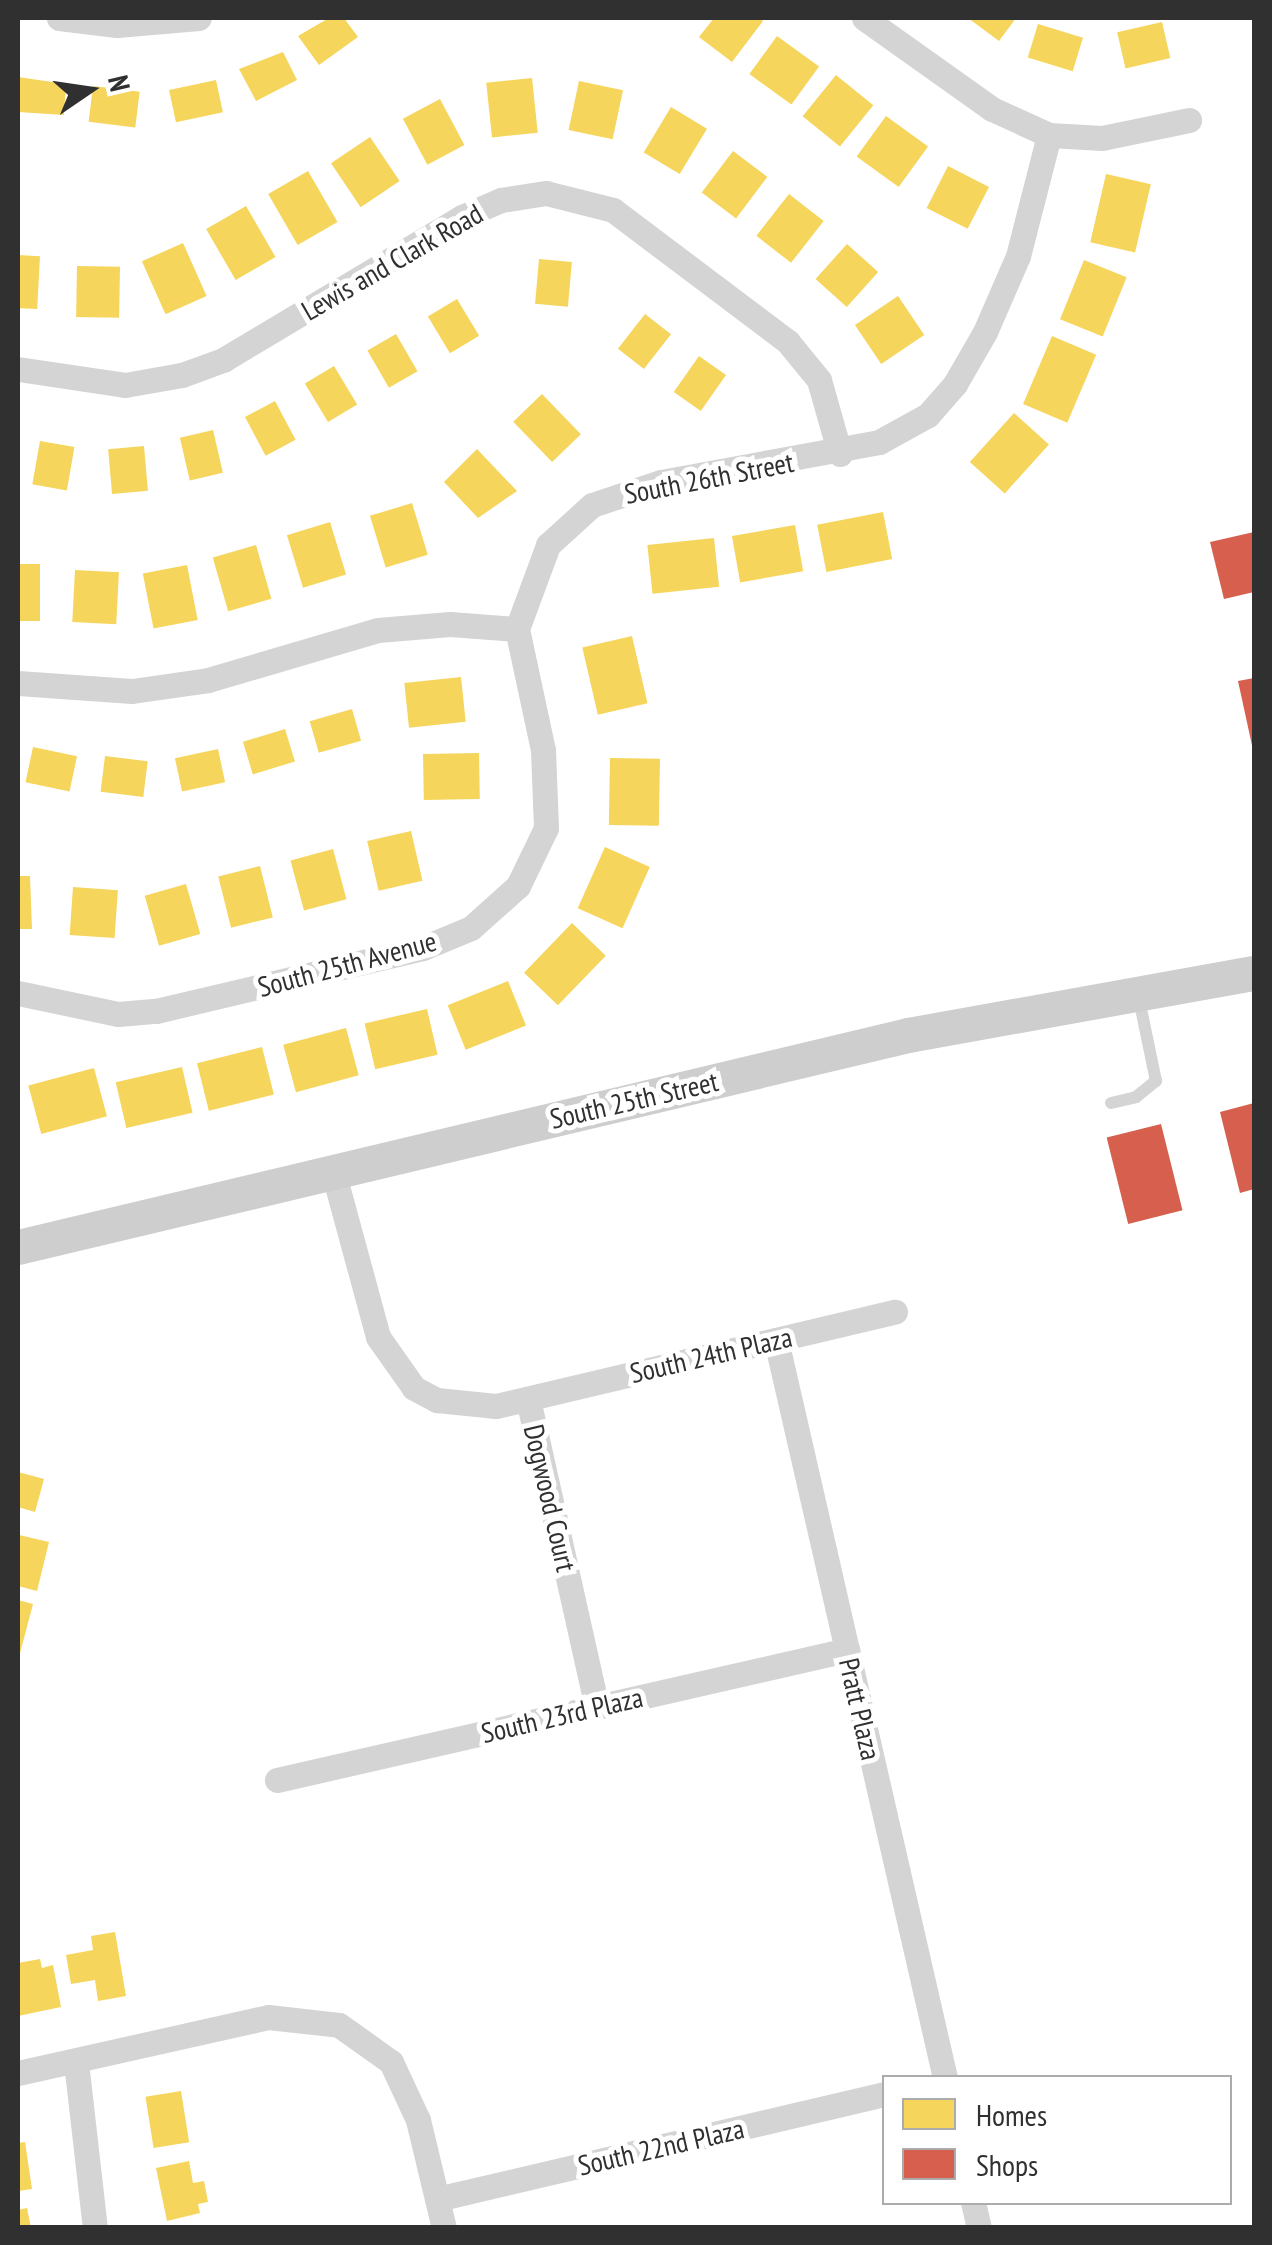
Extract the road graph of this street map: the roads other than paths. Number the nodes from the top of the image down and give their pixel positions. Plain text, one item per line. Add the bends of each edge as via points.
1 (58, 18) edge
2 (199, 18) edge
3 (864, 18) edge
4 (1189, 120) dead end
5 (1049, 135) junction
6 (18, 369) edge
7 (840, 454) junction
8 (517, 629) junction
9 (18, 684) edge
10 (1254, 972) edge
11 (1137, 992) junction
12 (18, 993) edge
13 (1111, 1103) dead end
14 (333, 1171) junction
15 (19, 1242) edge
16 (894, 1312) dead end
17 (776, 1340) junction
18 (528, 1399) junction
19 (847, 1650) junction
20 (597, 1707) junction
21 (278, 1780) dead end
22 (76, 2062) junction
23 (18, 2073) edge
24 (944, 2075) edge
25 (882, 2094) edge
26 (437, 2199) junction
27 (95, 2228) edge
28 (444, 2228) edge

1 - 2 street via 118,25
3 - 5 street via 992,109
4 - 5 street via 1102,138
5 - 7 street, South 26th Street via 1018,256 955,384 928,415 880,442
6 - 7 street, Lewis and Clark Road via 125,385 182,375 223,360 462,216 501,200 546,193 612,210 788,342 819,380
7 - 8 street, South 26th Street via 661,482 592,506 548,545
8 - 9 street via 450,624 378,630 208,680 132,691
8 - 12 street, South 25th Avenue via 542,750 546,828 518,886 471,928 423,948 156,1011 118,1014
10 - 11 street, South 25th Street
11 - 13 lane via 1156,1081
11 - 14 street, South 25th Street via 908,1035
14 - 15 street, South 25th Street
14 - 18 street, Dogwood Court via 378,1337 414,1388 464,1407
16 - 17 street, South 24th Plaza
17 - 18 street, South 24th Plaza
17 - 19 street, Pratt Plaza
18 - 20 street, Dogwood Court
19 - 20 street, South 23rd Plaza
19 - 24 street, Pratt Plaza
20 - 21 street, South 23rd Plaza
22 - 23 street
22 - 26 street via 268,2017 339,2025 391,2062 418,2120
22 - 27 street
25 - 26 street, South 22nd Plaza
26 - 28 street

